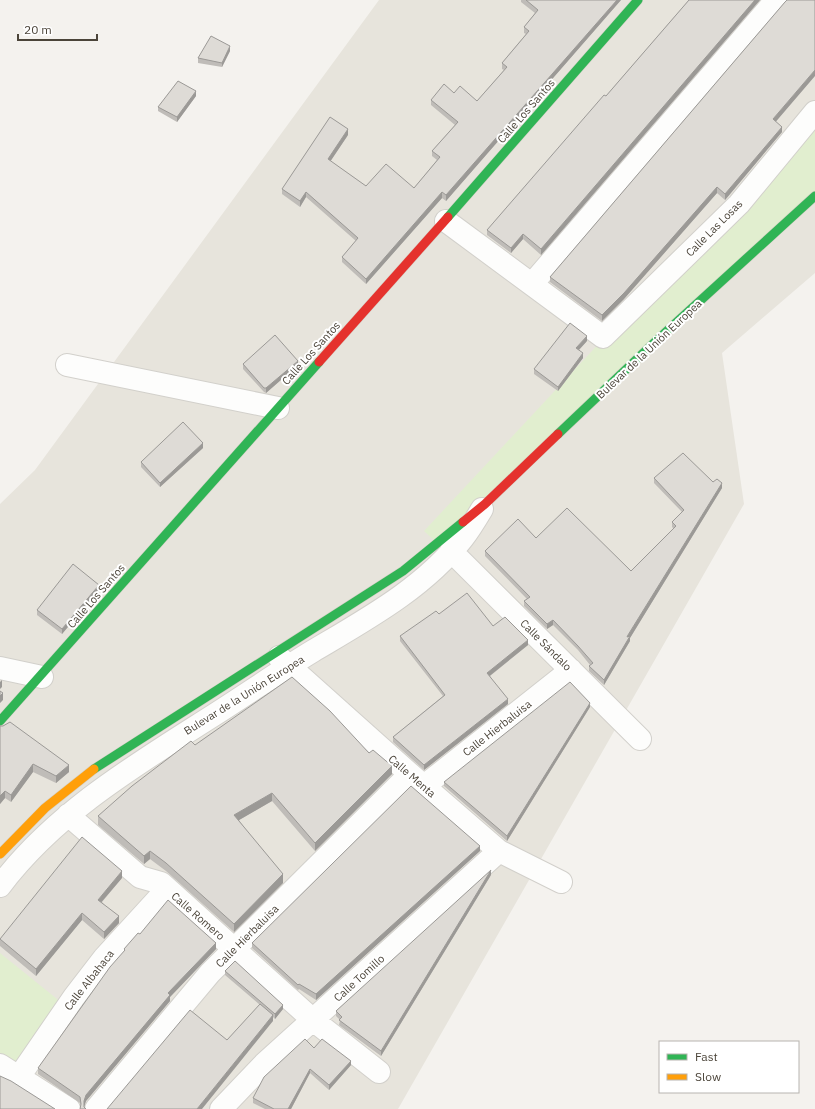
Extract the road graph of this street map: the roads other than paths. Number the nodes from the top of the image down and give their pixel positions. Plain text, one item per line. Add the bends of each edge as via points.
1 (638, 0) edge
2 (776, 0) edge
3 (815, 112) edge
4 (815, 196) edge
5 (446, 221) junction
6 (532, 284) junction
7 (67, 365) dead end
8 (278, 408) junction
9 (485, 504) junction
10 (452, 551) junction
11 (282, 659) junction
12 (0, 668) edge
13 (571, 670) junction
14 (42, 677) junction
15 (0, 721) edge
16 (640, 740) dead end
17 (417, 780) junction
18 (68, 815) junction
19 (499, 851) junction
20 (0, 854) edge
21 (561, 882) dead end
22 (0, 886) edge
23 (167, 889) junction
24 (235, 948) junction
25 (313, 1020) junction
26 (0, 1065) edge
27 (379, 1072) dead end
28 (19, 1077) junction
29 (69, 1109) edge
30 (96, 1109) edge
31 (222, 1109) edge

1 - 5 street, Calle Los Santos
2 - 6 street
3 - 6 street, Calle Las Losas via 739,204 604,337
4 - 9 street, Bulevar de la Unión Europea via 656,341
5 - 6 street
5 - 8 street, Calle Los Santos
7 - 8 street
8 - 14 street, Calle Los Santos
9 - 10 street, Bulevar de la Unión Europea
9 - 11 street, Bulevar de la Unión Europea via 403,571
10 - 11 street, Bulevar de la Unión Europea via 413,588 350,630
10 - 13 street, Calle Sándalo
11 - 17 street, Calle Menta
11 - 18 street, Bulevar de la Unión Europea
11 - 20 street, Bulevar de la Unión Europea via 95,768 57,798
12 - 14 street
13 - 16 street, Calle Sándalo
13 - 17 street, Calle Hierbaluisa
14 - 15 street, Calle Los Santos
17 - 19 street, Calle Menta
17 - 24 street, Calle Hierbaluisa
18 - 22 street, Bulevar de la Unión Europea via 35,846
18 - 23 street, Calle Romero via 140,877 160,883
19 - 21 street, Calle Menta
19 - 25 street, Calle Tomillo
23 - 24 street, Calle Romero
23 - 28 street, Calle Albahaca via 104,958
24 - 25 street, Calle Romero
24 - 30 street, Calle Hierbaluisa via 210,973
25 - 27 street, Calle Romero
25 - 31 street, Calle Tomillo via 264,1064
26 - 28 street
28 - 29 street

